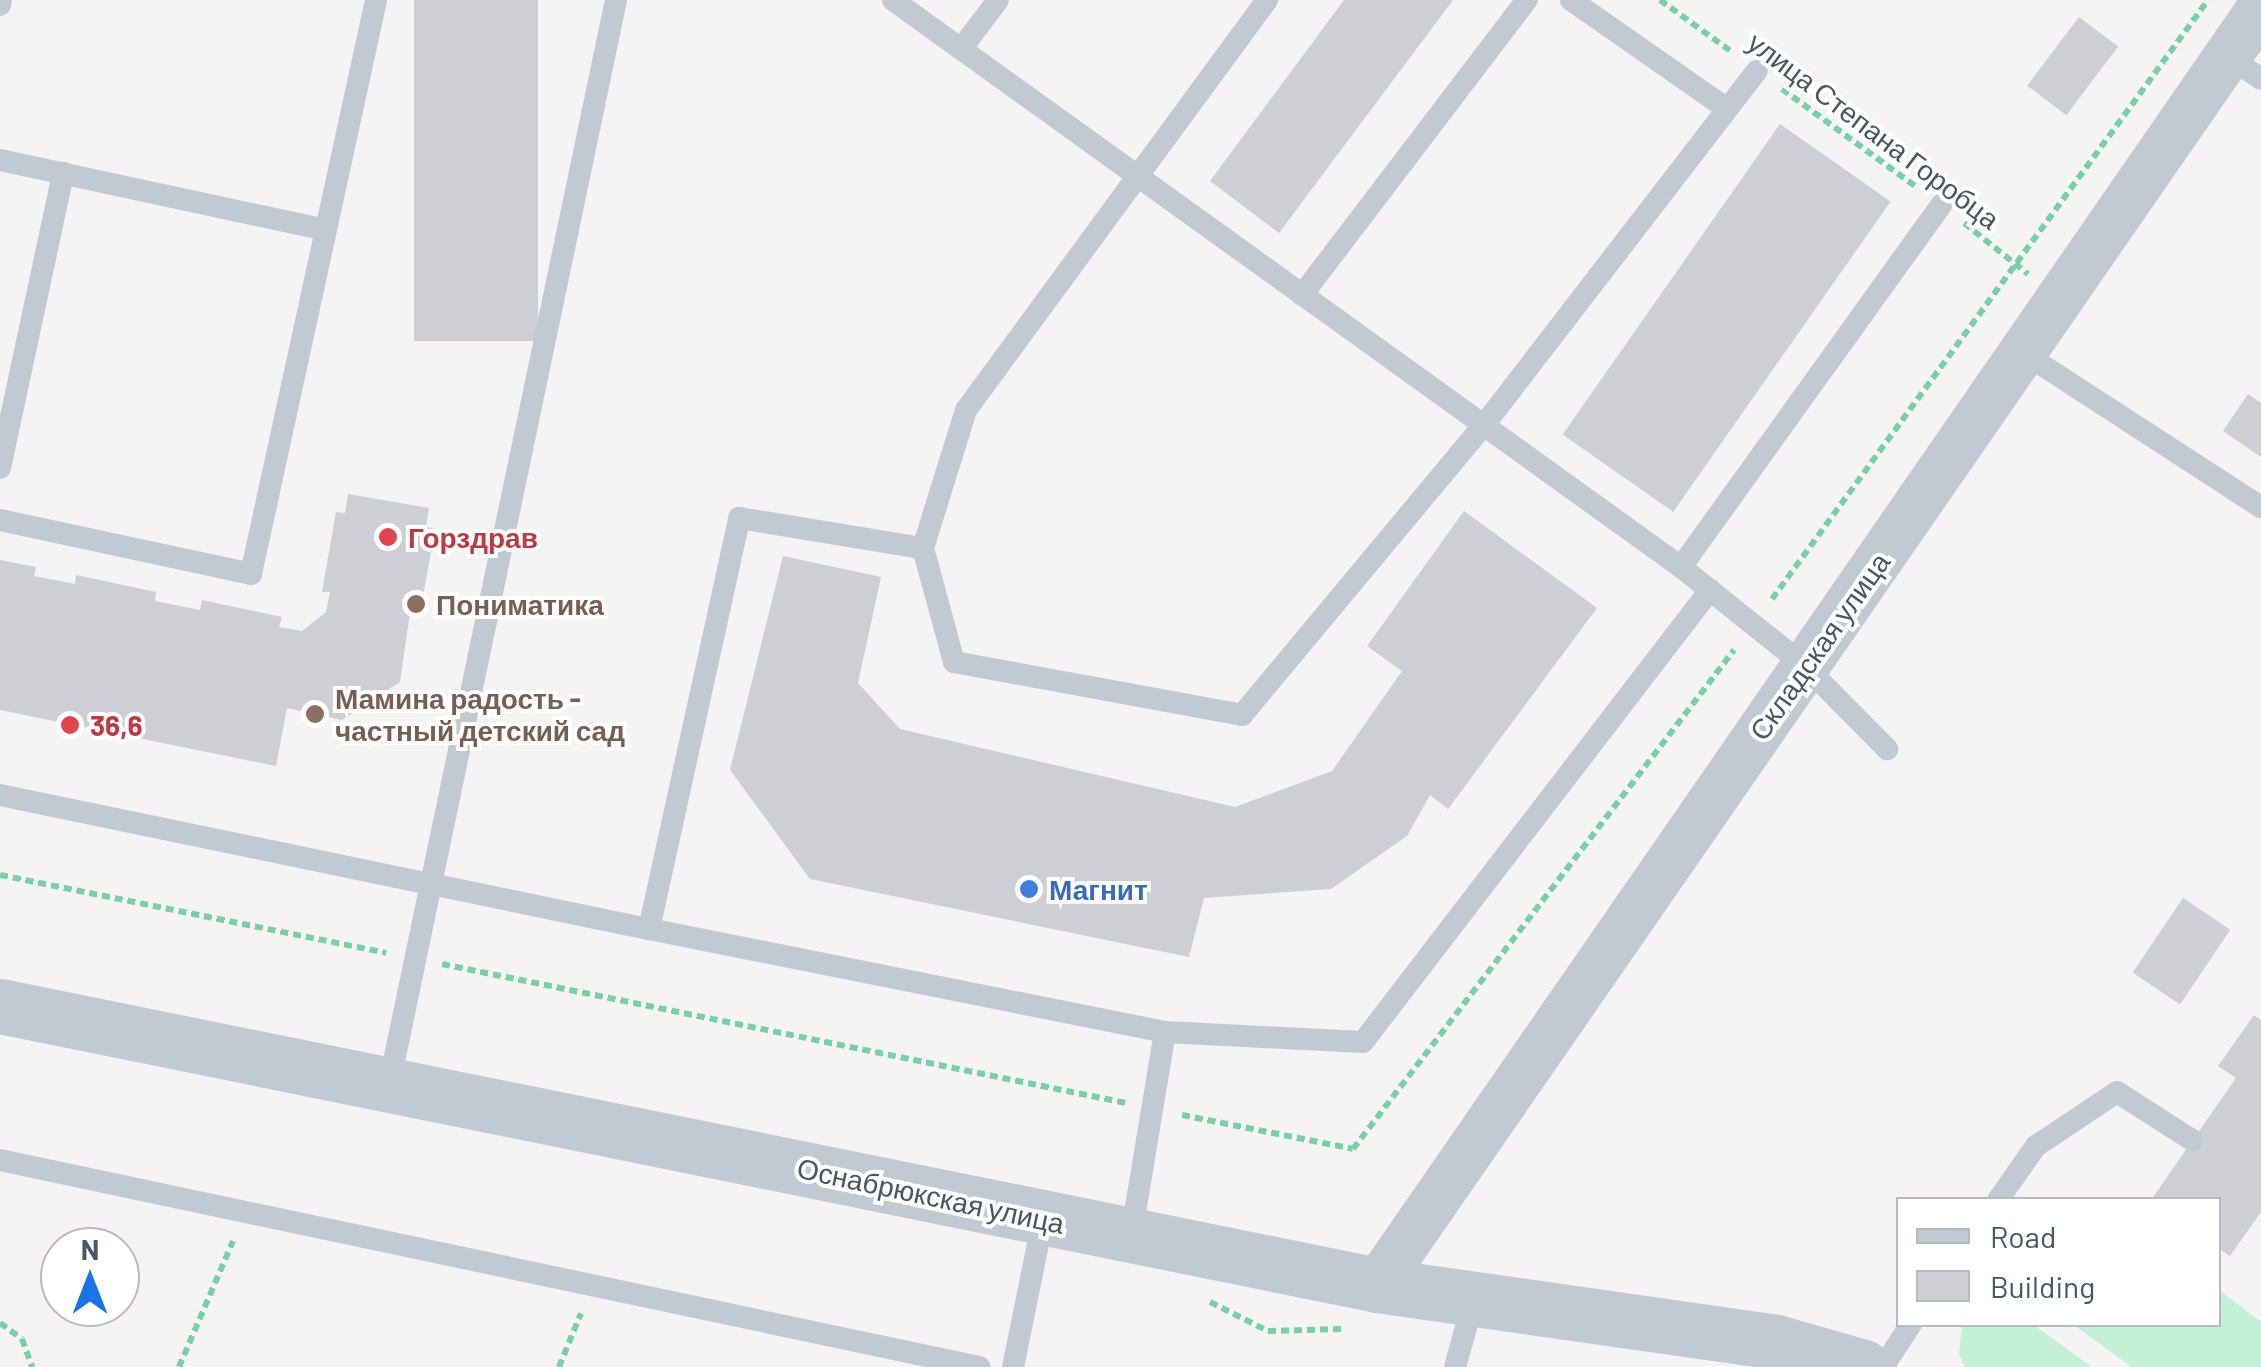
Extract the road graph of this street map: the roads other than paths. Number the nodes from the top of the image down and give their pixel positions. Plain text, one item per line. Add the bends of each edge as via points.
1 (376, 0) edge
2 (616, 0) edge
3 (893, 0) edge
4 (998, 0) edge
5 (1268, 0) edge
6 (1527, 0) edge
7 (1571, 0) edge
8 (2261, 8) edge
9 (961, 49) junction
10 (2244, 67) edge
11 (1757, 70) road end
12 (1727, 109) junction
13 (0, 160) edge
14 (64, 173) junction
15 (1138, 177) junction
16 (1941, 205) road end
17 (326, 230) junction
18 (1302, 295) junction
19 (2022, 352) junction
20 (1484, 425) junction
21 (0, 468) edge
22 (2261, 508) edge
23 (0, 520) edge
24 (923, 548) junction
25 (1681, 567) junction
26 (1710, 590) junction
27 (1805, 666) junction
28 (1886, 749) dead end
29 (0, 794) edge
30 (431, 884) junction
31 (649, 929) junction
32 (0, 1006) edge
33 (1164, 1032) junction
34 (390, 1085) junction
35 (2192, 1140) dead end
36 (0, 1160) edge
37 (2000, 1197) edge
38 (1043, 1218) junction
39 (1131, 1237) junction
40 (1377, 1285) junction
41 (1473, 1302) junction
42 (1910, 1327) edge
43 (979, 1367) edge
44 (1013, 1367) edge
45 (1455, 1367) edge
46 (1864, 1367) edge
47 (1882, 1367) edge

1 - 17 lane
2 - 30 lane
3 - 9 lane
4 - 9 lane
5 - 15 lane
6 - 18 lane
7 - 12 lane
8 - 10 street, Складская улица
9 - 15 lane
10 - 19 street, Складская улица
11 - 12 lane
12 - 20 lane
13 - 14 lane
14 - 17 lane
14 - 21 lane
15 - 18 lane
15 - 24 lane via 966,410
16 - 25 lane
17 - 23 lane via 251,574
18 - 20 lane
19 - 22 lane
19 - 27 street, Складская улица
20 - 24 lane via 1242,715 954,662
20 - 25 lane
24 - 31 lane via 739,518
25 - 26 lane
26 - 27 lane
26 - 33 lane via 1363,1042
27 - 28 lane
27 - 40 street, Складская улица
29 - 30 lane
30 - 31 lane
30 - 34 lane
31 - 33 lane
32 - 34 street, Оснабрюкская улица
33 - 39 lane
34 - 38 street, Оснабрюкская улица
35 - 37 lane via 2118,1092 2036,1146
36 - 43 lane
38 - 39 street, Оснабрюкская улица
38 - 44 lane
39 - 40 street, Оснабрюкская улица
40 - 41 street, Оснабрюкская улица
41 - 45 lane
41 - 46 street, Оснабрюкская улица via 1776,1342
42 - 47 lane

